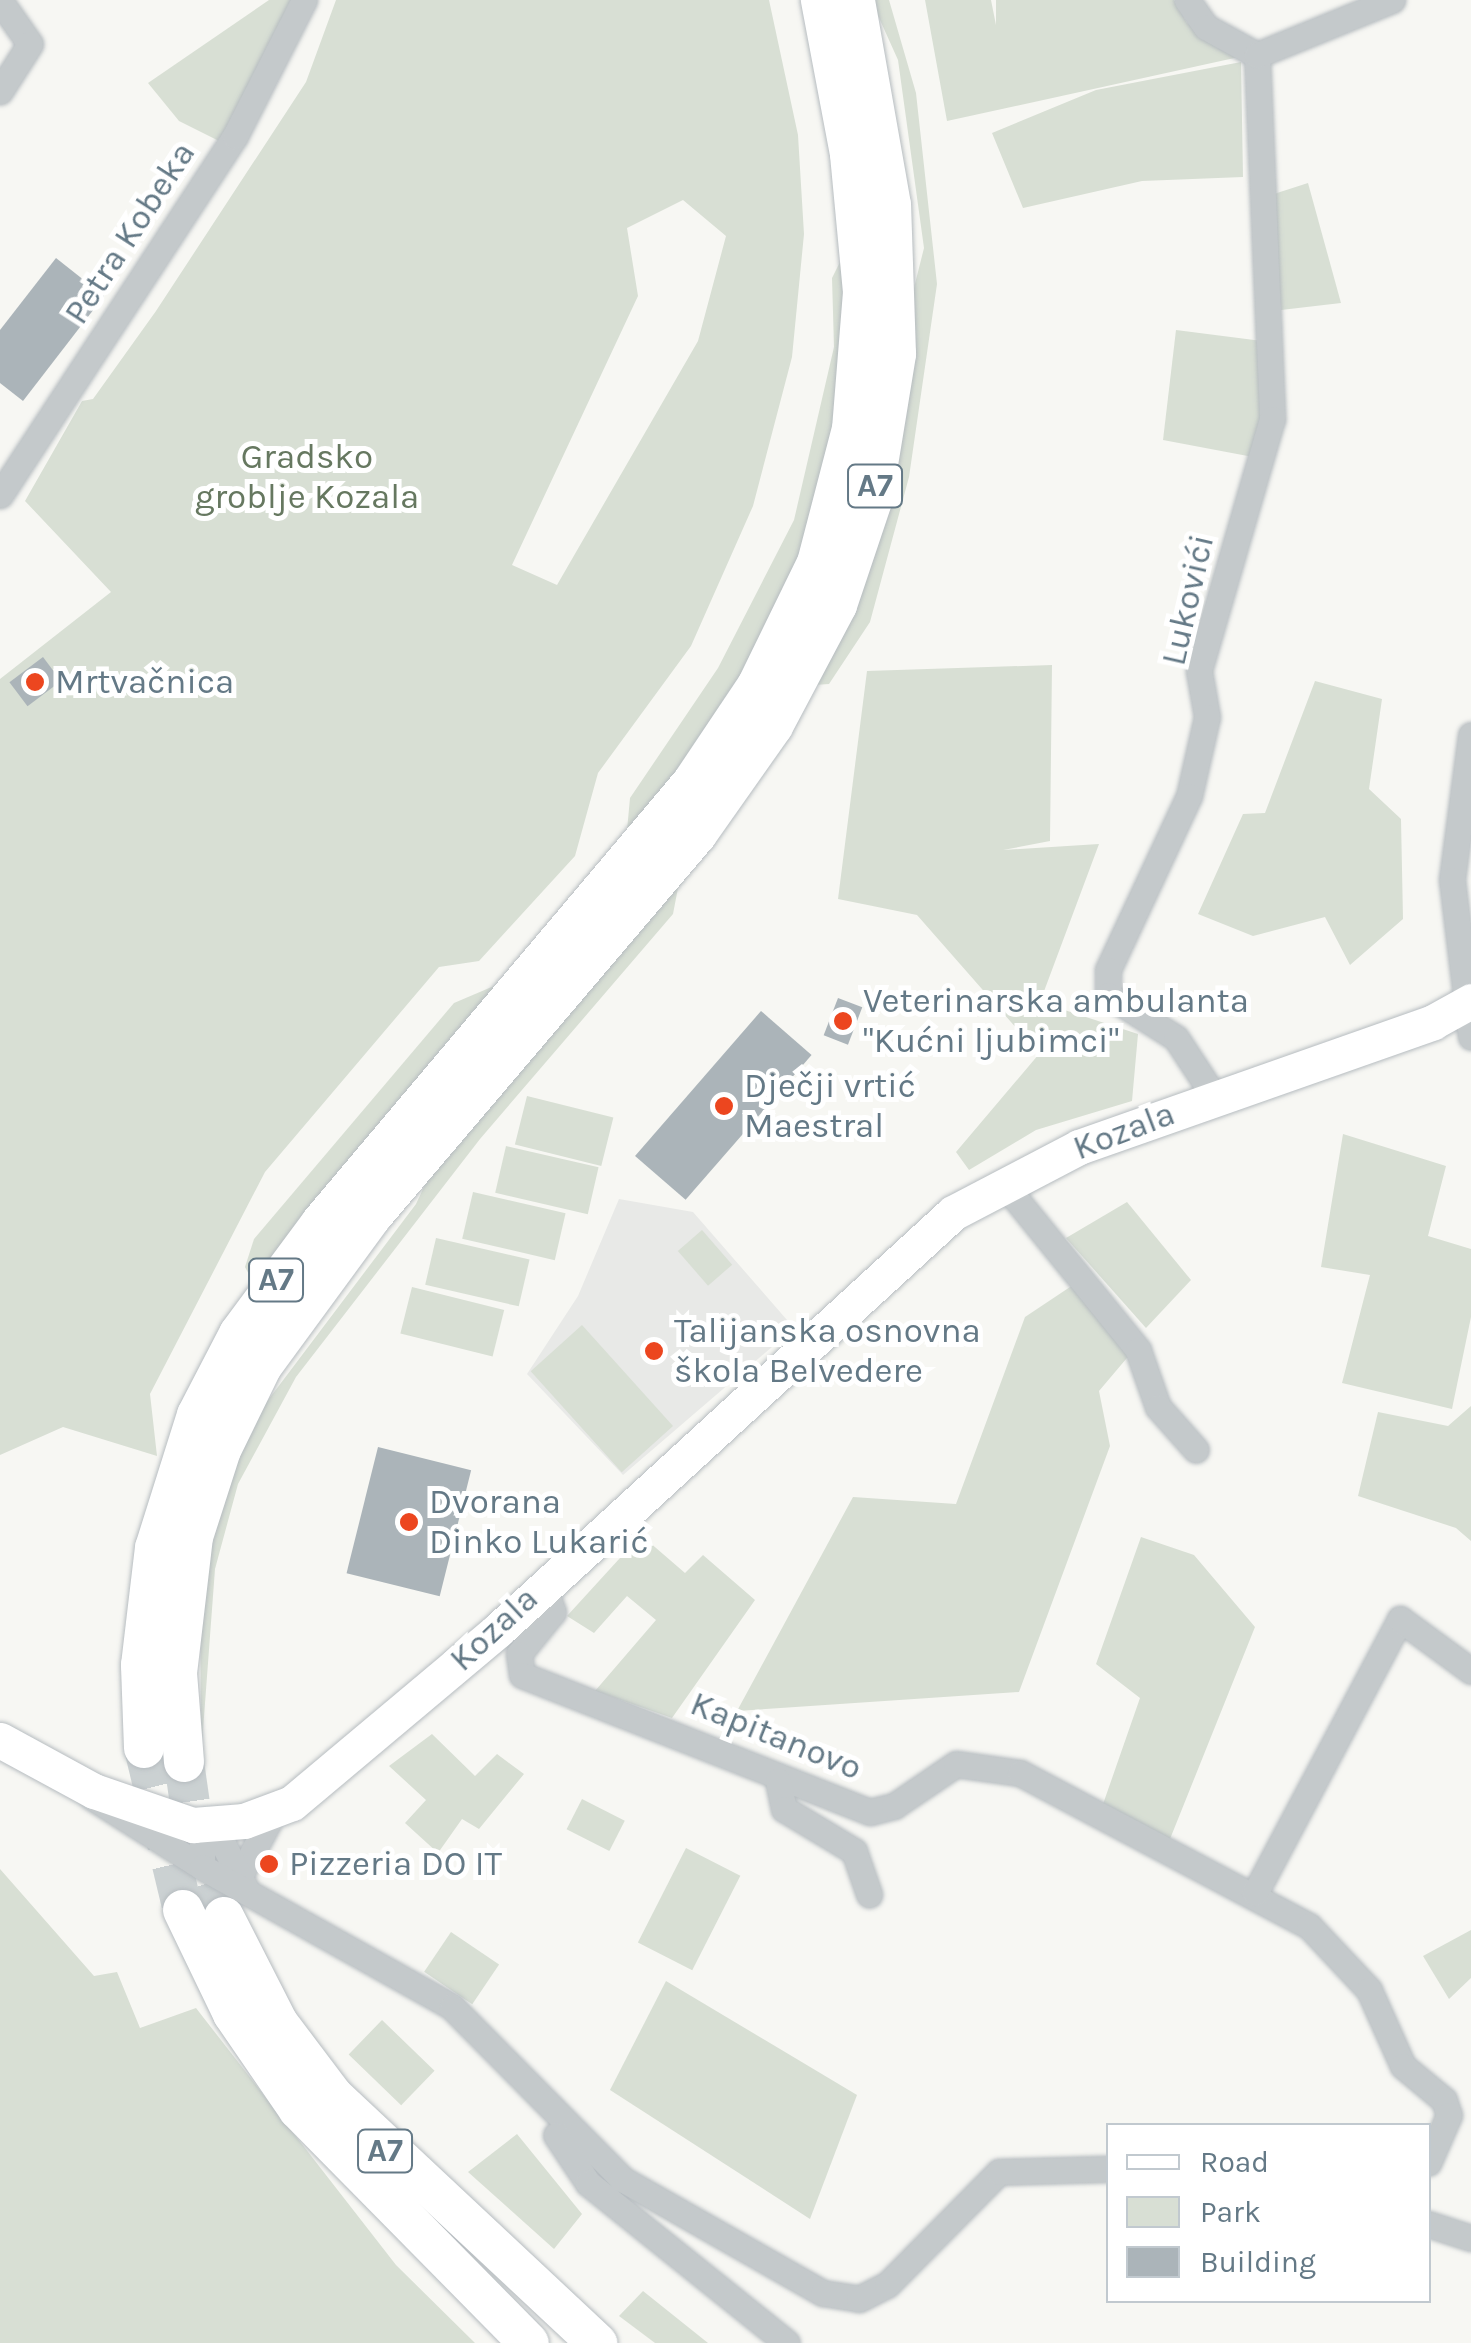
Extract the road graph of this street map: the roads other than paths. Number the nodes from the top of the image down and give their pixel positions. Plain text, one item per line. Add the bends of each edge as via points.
1 (304, 0) edge
2 (821, 0) edge
3 (855, 0) edge
4 (1186, 0) edge
5 (1392, 0) edge
6 (0, 1) edge
7 (1257, 55) junction
8 (0, 92) edge
9 (0, 495) edge
10 (1471, 735) edge
11 (1469, 1014) edge
12 (1214, 1096) junction
13 (1003, 1182) junction
14 (1196, 1450) dead end
15 (543, 1583) junction
16 (1471, 1672) edge
17 (0, 1740) edge
18 (144, 1748) tunnel mouth
19 (184, 1762) tunnel mouth
20 (67, 1776) junction
21 (778, 1782) junction
22 (274, 1812) junction
23 (213, 1824) junction
24 (202, 1867) junction
25 (237, 1893) junction
26 (1255, 1893) junction
27 (869, 1894) dead end
28 (183, 1910) tunnel mouth
29 (554, 2116) junction
30 (1431, 2156) edge
31 (1106, 2169) edge
32 (1431, 2225) edge
33 (1471, 2238) edge
34 (529, 2343) edge
35 (597, 2343) edge
36 (786, 2343) edge

1 - 9 street, Petra Kobeka via 235,136
2 - 18 highway, A7 via 850,154 863,292 852,429 817,562 758,686 692,783 321,1223 239,1334 196,1415 155,1548 142,1665
3 - 19 highway, A7 via 891,205 896,354 883,452 838,605 774,726 697,834 371,1217 262,1366 221,1450 193,1537 177,1674
4 - 7 street via 1206,26
5 - 7 street
6 - 8 street via 30,44
7 - 12 street, Lukovići via 1272,419 1200,671 1207,717 1189,796 1108,970 1108,994 1176,1038
10 - 11 street via 1452,880
11 - 12 main road, Kozala
12 - 13 main road, Kozala
13 - 14 street via 1138,1350 1158,1407
13 - 15 main road, Kozala via 953,1213
15 - 21 street, Kapitanovo via 552,1612 519,1654 522,1675
15 - 22 main road, Kozala via 328,1779
16 - 26 street via 1400,1620
17 - 20 main road, Kozala
20 - 23 main road, Kozala via 134,1807
20 - 24 street via 122,1822
21 - 26 street, Kapitanovo via 870,1812 894,1806 956,1764 983,1762 1020,1773
21 - 27 street via 784,1809 854,1851
22 - 23 main road, Kozala
22 - 25 street
23 - 24 street via 202,1844
23 - 25 street
24 - 25 street
25 - 29 street via 452,2006 526,2074
25 - 35 highway, A7 via 278,2022 333,2096
26 - 30 street, Kapitanovo via 1309,1926 1370,1990 1403,2066 1444,2100 1449,2116
28 - 34 highway, A7 via 240,2026 299,2110
29 - 31 street via 622,2179 689,2223 841,2297 859,2299 887,2285 1000,2172
29 - 36 street via 553,2131 588,2182
32 - 33 street

